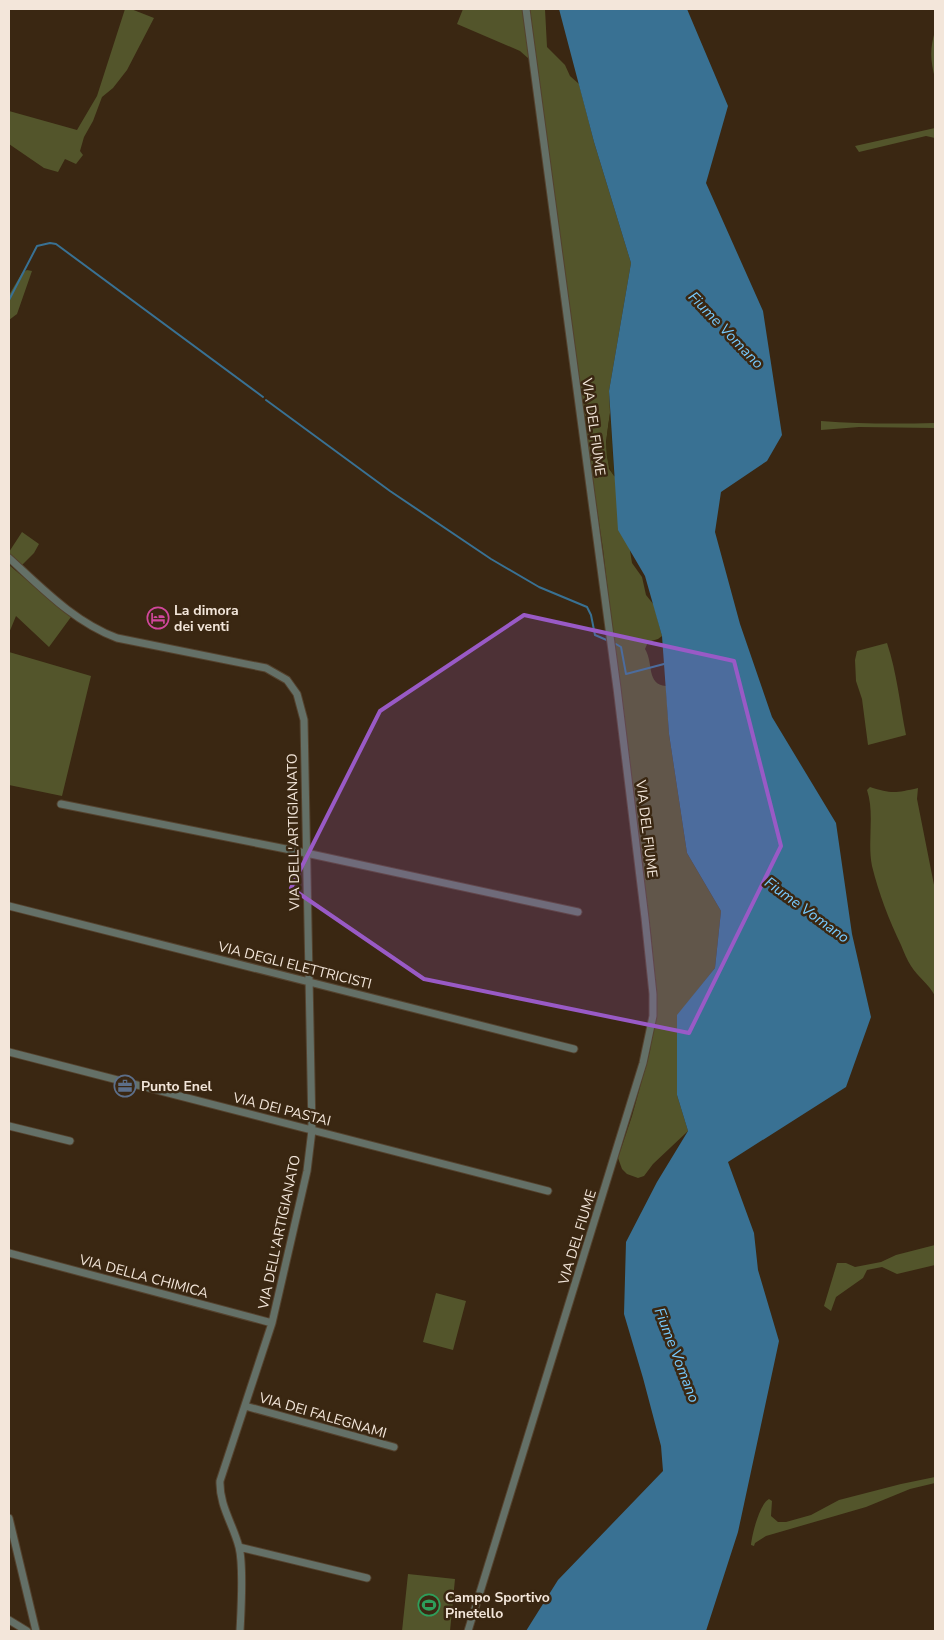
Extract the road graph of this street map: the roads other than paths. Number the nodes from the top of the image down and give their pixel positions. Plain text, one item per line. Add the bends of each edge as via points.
1 (526, 9) edge
2 (9, 558) edge
3 (61, 804) dead end
4 (306, 853) junction
5 (9, 906) edge
6 (578, 912) dead end
7 (309, 982) junction
8 (574, 1049) dead end
9 (9, 1052) edge
10 (9, 1126) edge
11 (312, 1130) junction
12 (70, 1141) dead end
13 (548, 1191) dead end
14 (9, 1253) edge
15 (272, 1322) junction
16 (244, 1406) junction
17 (394, 1448) dead end
18 (9, 1518) edge
19 (239, 1548) junction
20 (367, 1578) dead end
21 (9, 1620) edge
22 (27, 1631) edge
23 (36, 1631) edge
24 (240, 1631) edge
25 (468, 1631) edge

1 - 25 street, VIA DEL FIUME via 619,704 654,994 644,1064
2 - 4 street, VIA DELL'ARTIGIANATO via 50,596 100,632 266,668 287,680 297,694 304,720
3 - 4 street
4 - 6 street
4 - 7 street, VIA DELL'ARTIGIANATO
5 - 7 street, VIA DEGLI ELETTRICISTI
7 - 8 street, VIA DEGLI ELETTRICISTI
7 - 11 street, VIA DELL'ARTIGIANATO
9 - 11 street, VIA DEI PASTAI
10 - 12 street
11 - 13 street, VIA DEI PASTAI
11 - 15 street, VIA DELL'ARTIGIANATO via 307,1171
14 - 15 street, VIA DELLA CHIMICA
15 - 16 street, VIA DELL'ARTIGIANATO
16 - 17 street, VIA DEI FALEGNAMI
16 - 19 street, VIA DELL'ARTIGIANATO via 220,1481 219,1494
18 - 23 street
19 - 20 street
19 - 24 street, VIA DELL'ARTIGIANATO
21 - 22 street

